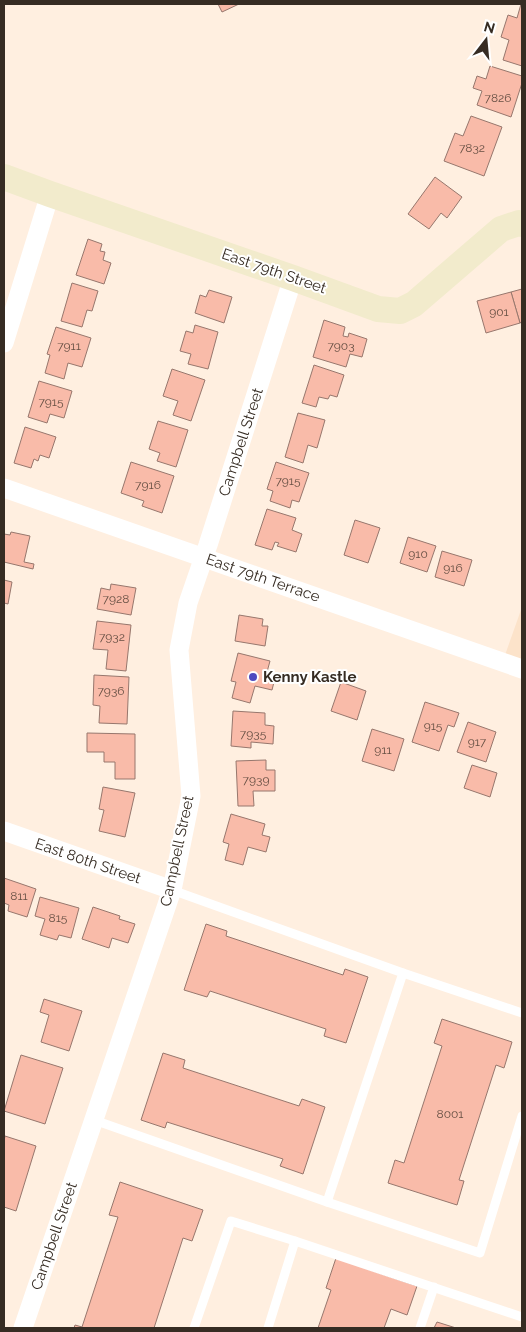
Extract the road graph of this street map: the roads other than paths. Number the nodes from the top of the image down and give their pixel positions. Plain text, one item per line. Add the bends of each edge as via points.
1 (4, 177) edge
2 (50, 194) junction
3 (521, 220) edge
4 (293, 278) junction
5 (4, 343) edge
6 (4, 488) edge
7 (204, 558) junction
8 (522, 669) edge
9 (4, 832) edge
10 (172, 890) junction
11 (403, 973) junction
12 (522, 1013) edge
13 (522, 1116) edge
14 (94, 1120) junction
15 (328, 1202) junction
16 (295, 1241) junction
17 (434, 1287) junction
18 (522, 1317) edge
19 (23, 1328) edge
20 (194, 1328) edge
21 (268, 1328) edge
22 (420, 1328) edge

1 - 2 street, East 79th Street
2 - 4 street, East 79th Street
2 - 5 street
3 - 4 street, East 79th Street via 501,228 414,304 400,311 378,309
4 - 7 street, Campbell Street
6 - 7 street, East 79th Terrace
7 - 8 street, East 79th Terrace
7 - 10 street, Campbell Street via 188,603 179,650 191,796
9 - 10 street, East 80th Street
10 - 11 lane
10 - 14 street, Campbell Street
11 - 12 lane
11 - 15 lane
13 - 15 lane via 480,1253
14 - 15 lane
14 - 19 street, Campbell Street
16 - 17 lane
16 - 20 lane via 231,1220
16 - 21 lane
17 - 18 lane
17 - 22 lane

